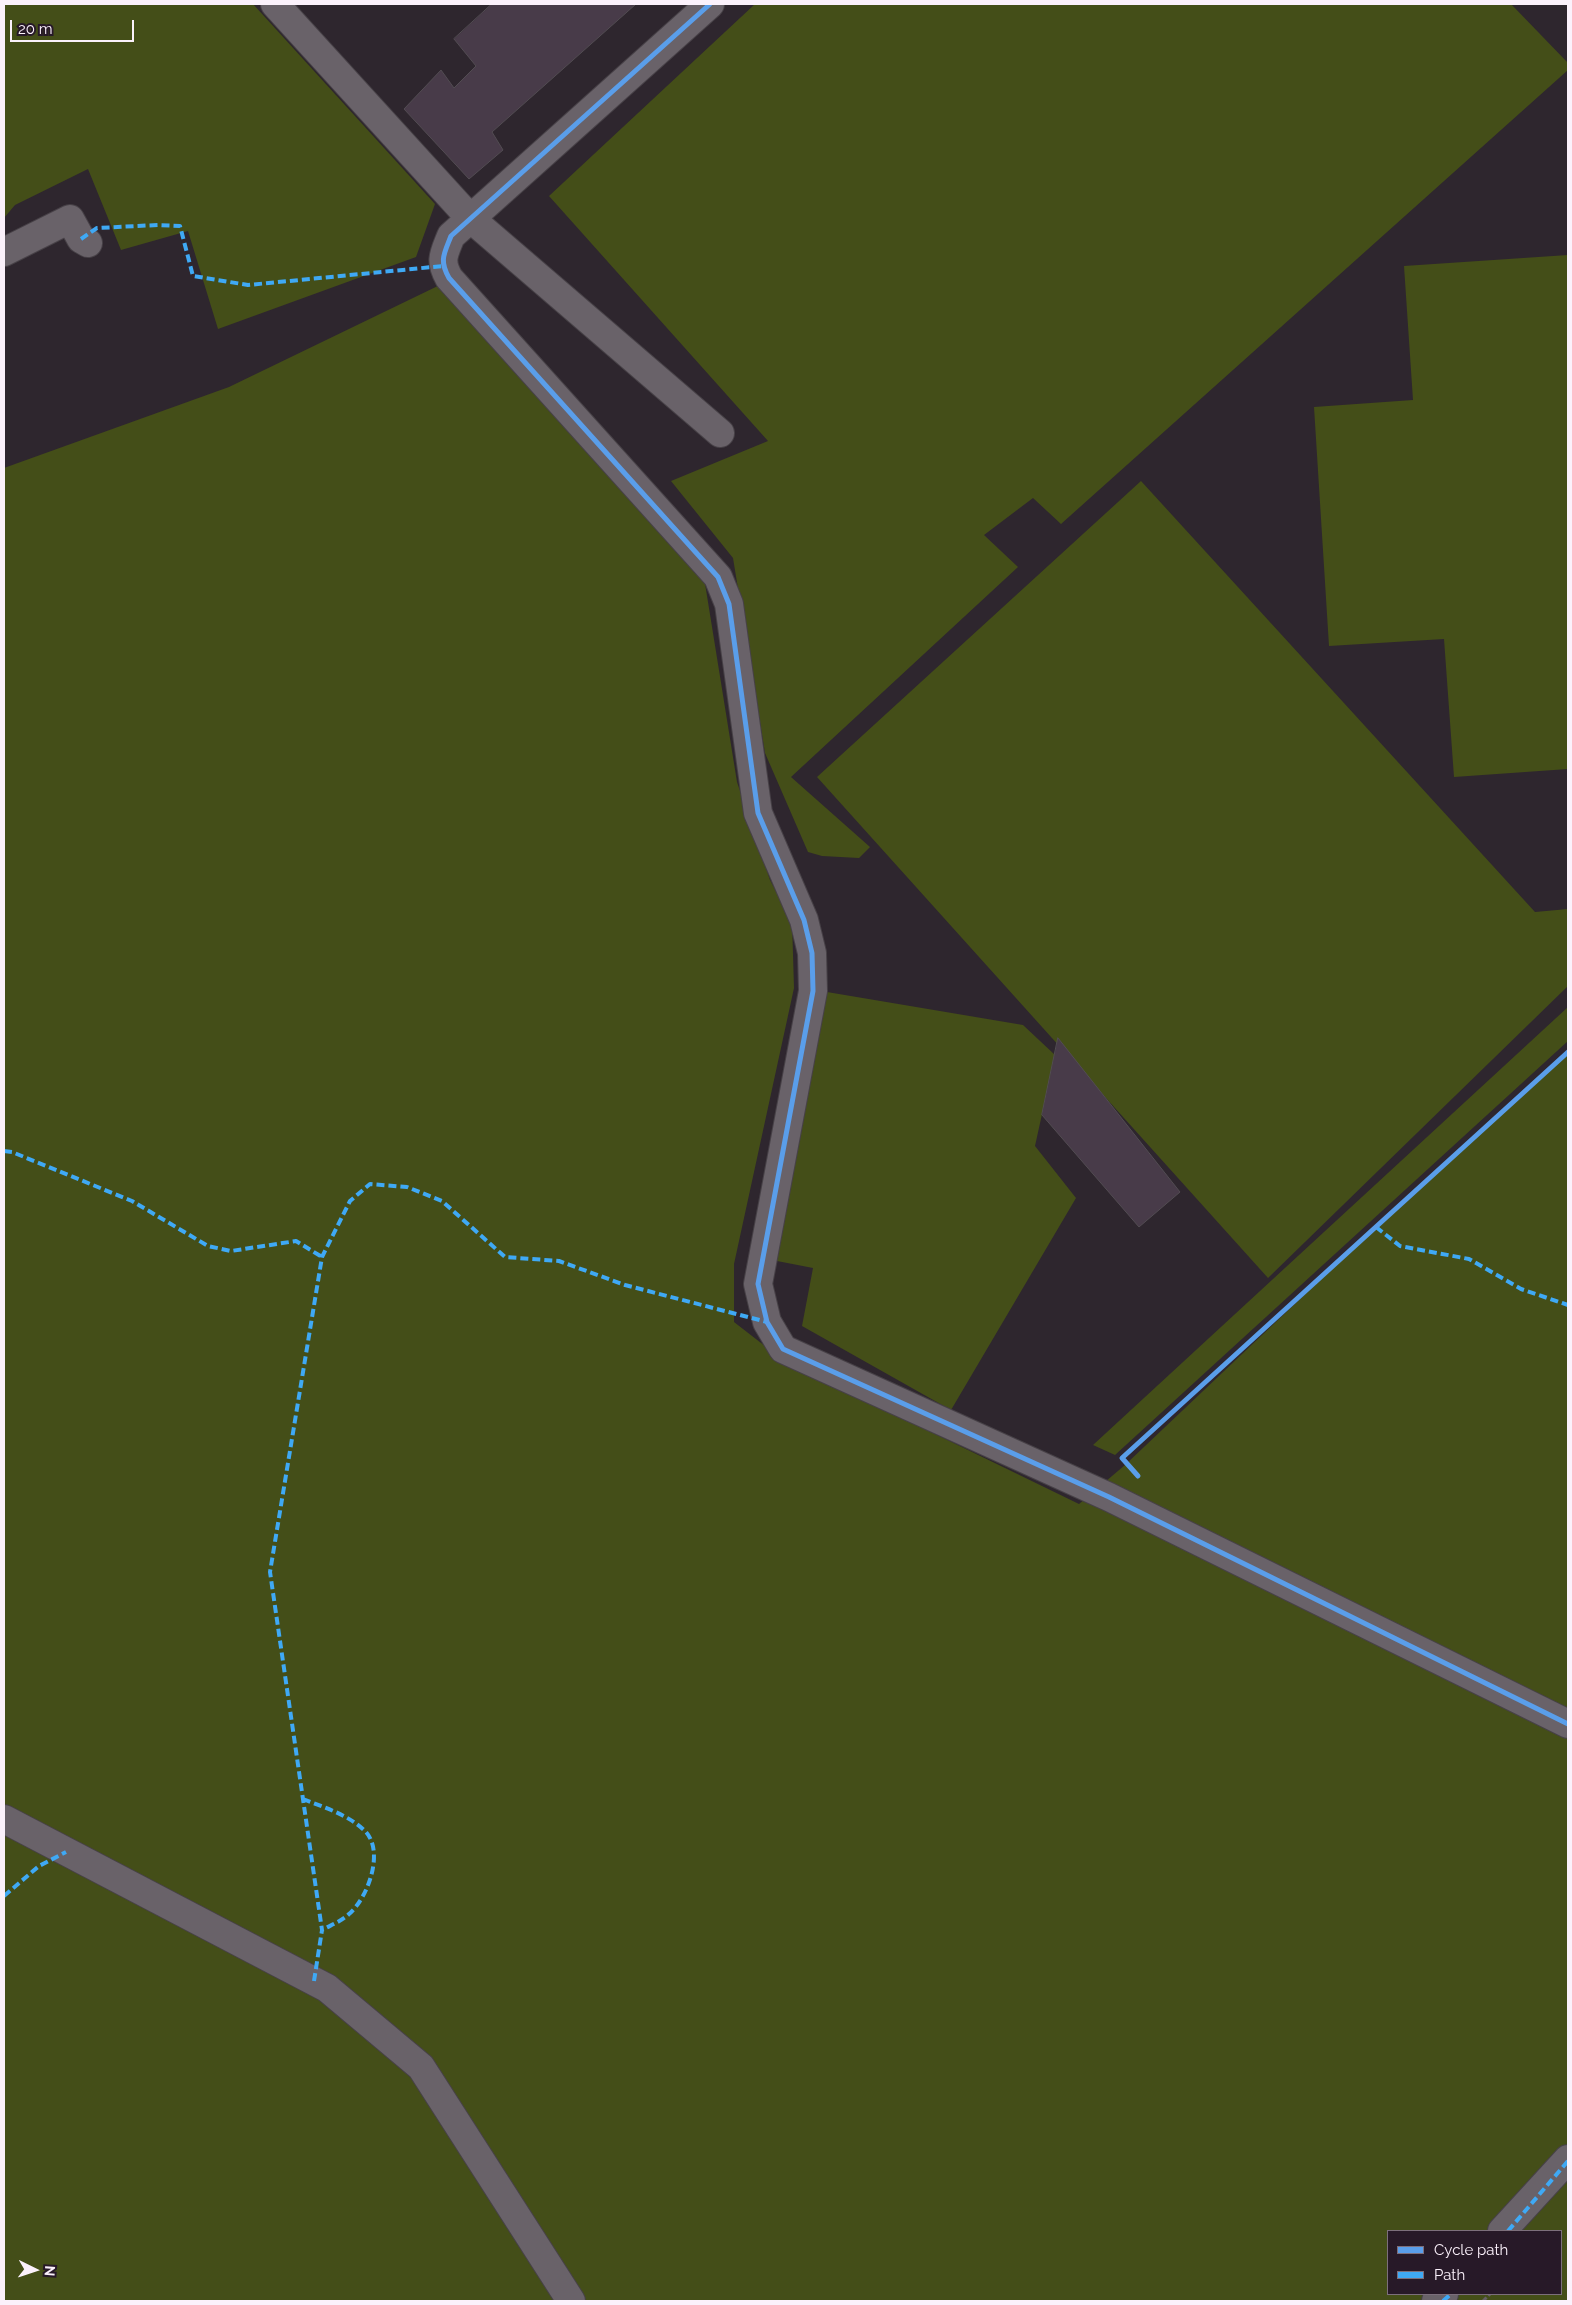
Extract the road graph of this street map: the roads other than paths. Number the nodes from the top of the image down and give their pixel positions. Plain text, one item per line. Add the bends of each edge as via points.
1 (275, 4) edge
2 (710, 4) edge
3 (470, 218) junction
4 (88, 243) dead end
5 (4, 252) edge
6 (720, 433) dead end
7 (1568, 1724) edge
8 (4, 1819) edge
9 (1568, 2159) edge
10 (1503, 2230) edge
11 (571, 2301) edge

1 - 3 street
2 - 3 street
3 - 6 street
3 - 7 street via 451,236 442,259 449,278 718,577 729,604 758,813 804,920 812,953 813,991 758,1284 767,1322 783,1349 1109,1497
4 - 5 street via 81,239 70,219
8 - 11 street via 327,1988 422,2067
9 - 10 street

